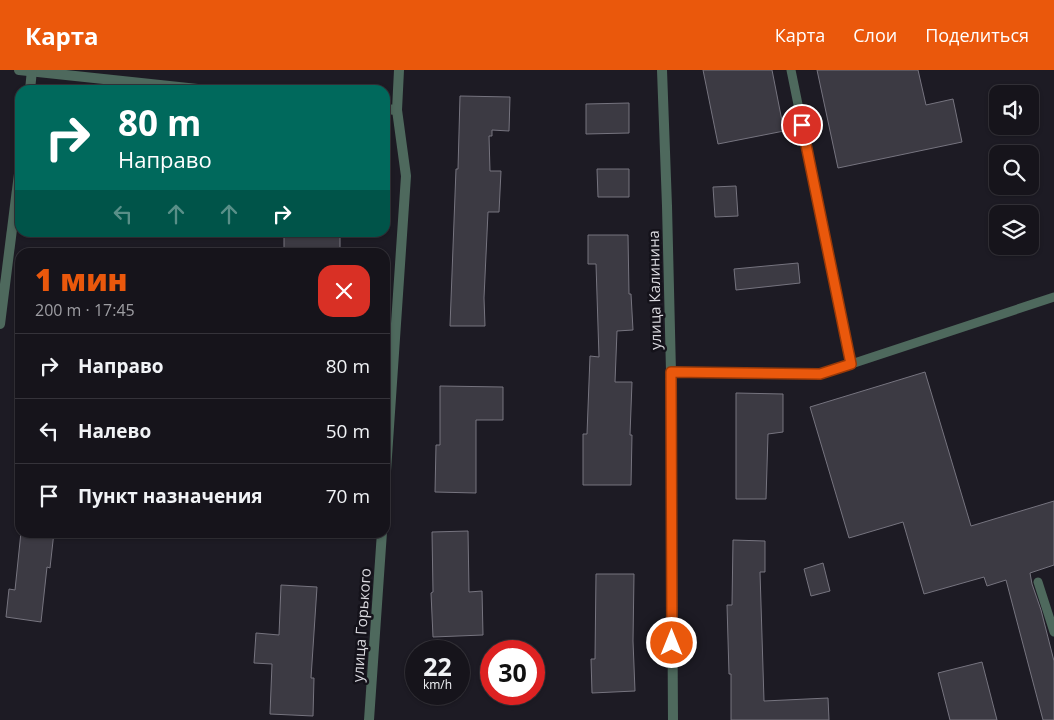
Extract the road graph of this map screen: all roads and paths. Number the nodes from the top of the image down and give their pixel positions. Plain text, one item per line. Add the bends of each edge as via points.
1 (19, 70) edge
2 (400, 70) edge
3 (662, 70) edge
4 (791, 70) edge
5 (32, 71) edge
6 (31, 85) edge
7 (161, 85) edge
8 (390, 109) edge
9 (397, 110) junction
10 (15, 206) edge
11 (1054, 297) edge
12 (0, 324) edge
13 (851, 364) junction
14 (671, 372) junction
15 (390, 412) edge
16 (382, 538) edge
17 (1038, 582) dead end
18 (1054, 632) edge
19 (369, 720) edge
20 (673, 720) edge

1 - 5 street
2 - 9 street
3 - 14 street, улица Калинина
4 - 13 lane
5 - 6 street
5 - 7 street
8 - 9 street
9 - 15 street via 406,176
10 - 12 street
11 - 13 lane
13 - 14 lane via 820,374
14 - 20 street, улица Калинина
16 - 19 street, улица Горького
17 - 18 lane

